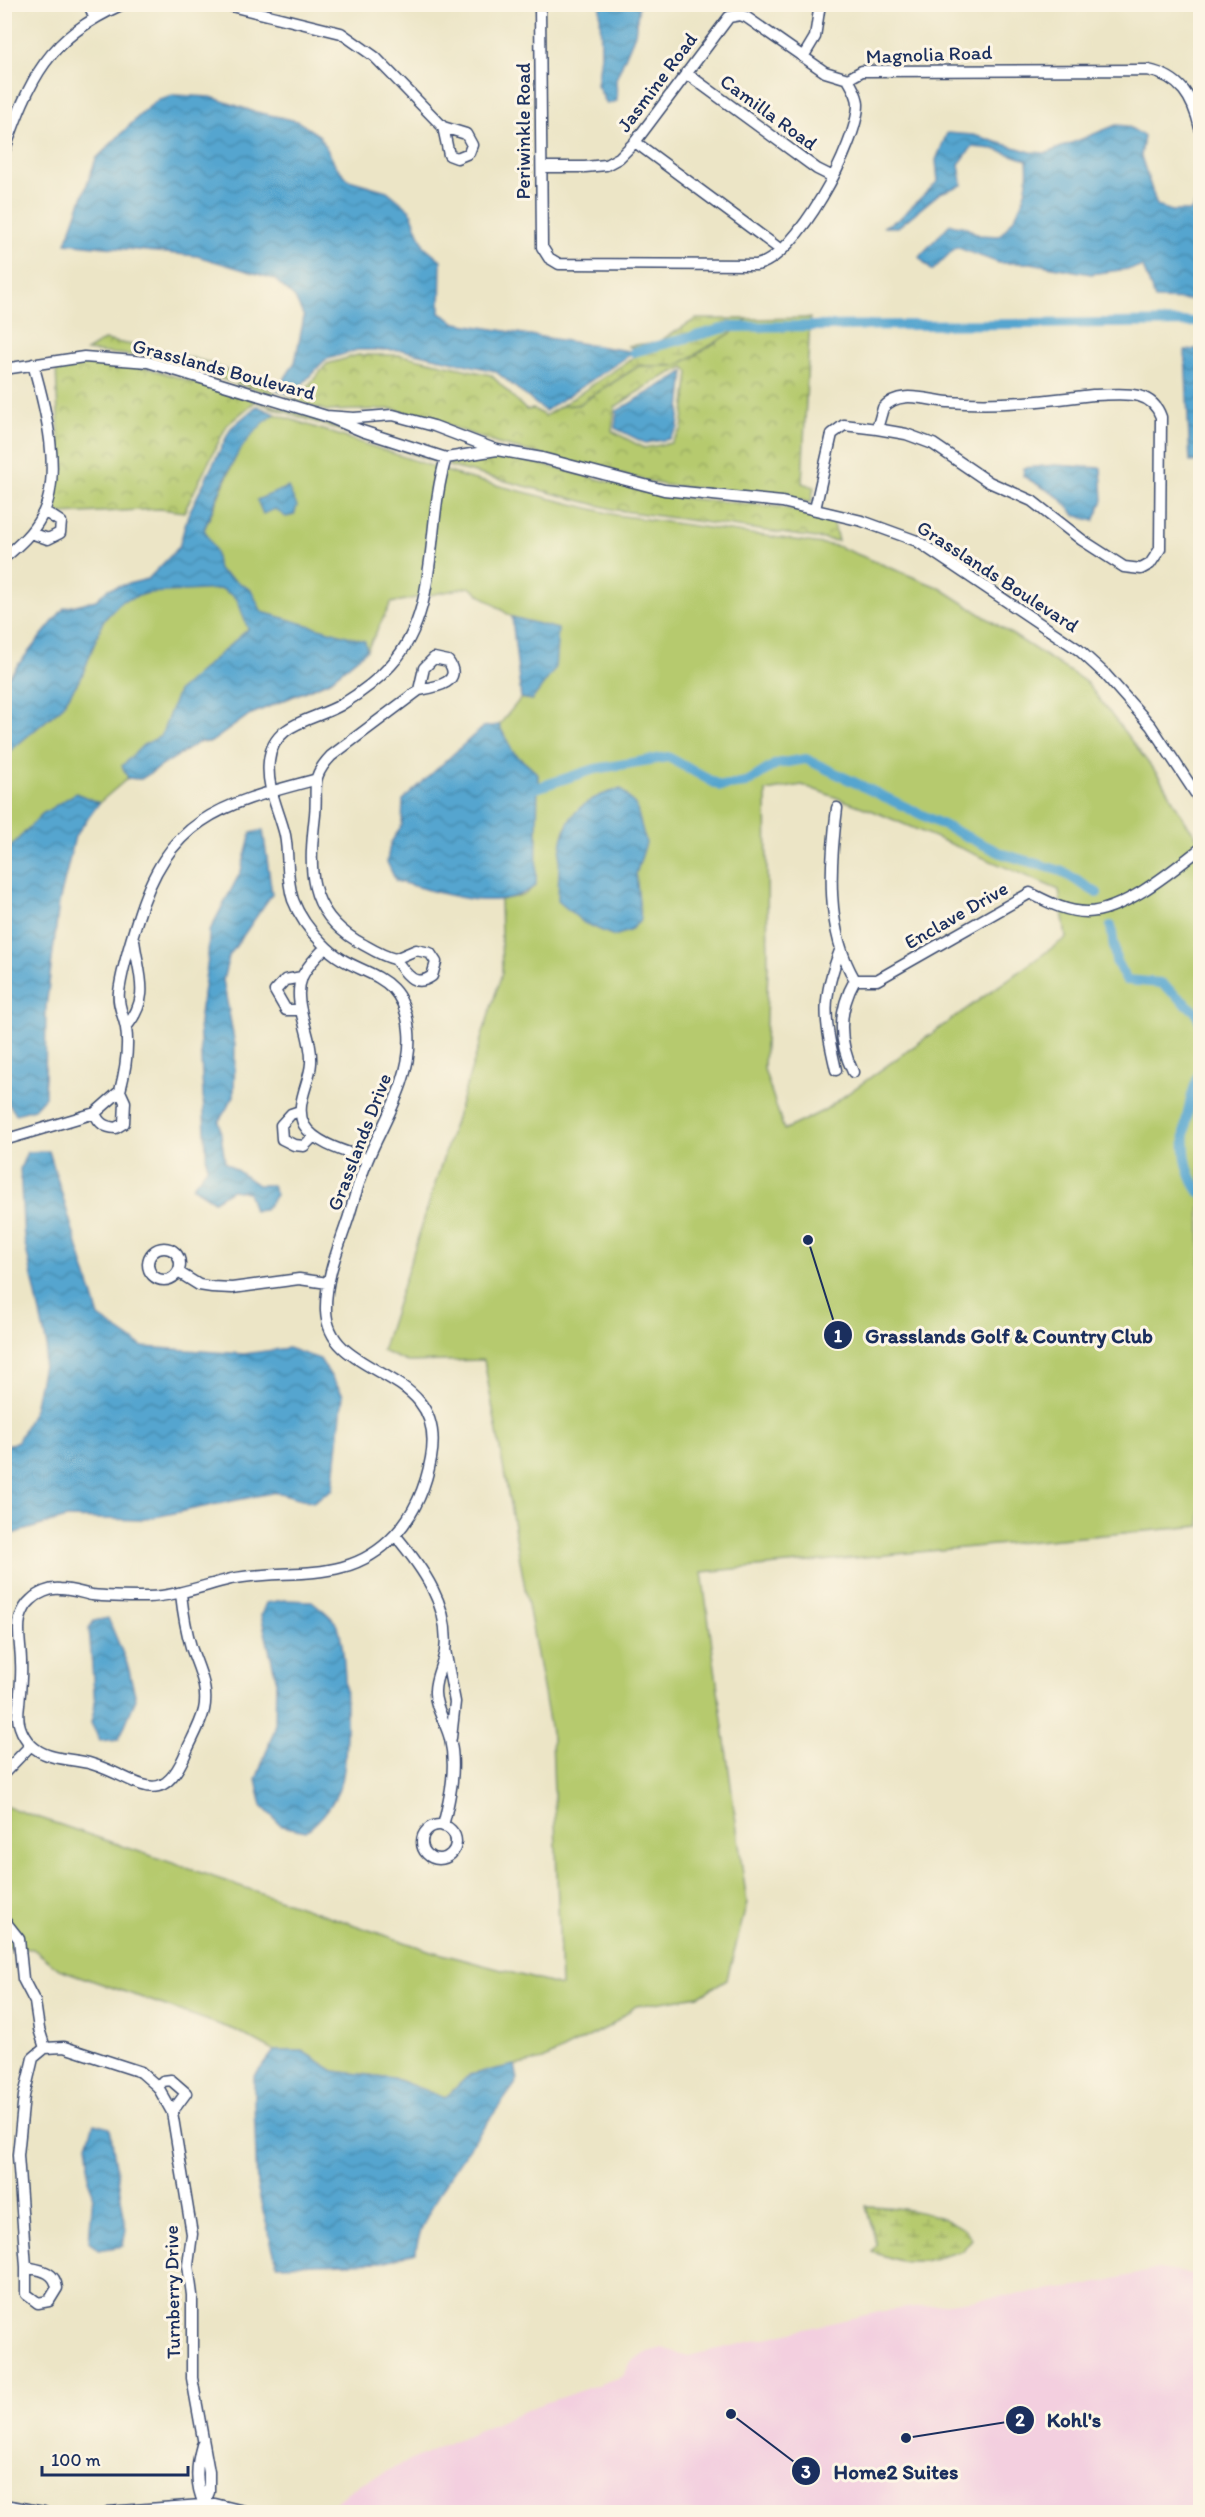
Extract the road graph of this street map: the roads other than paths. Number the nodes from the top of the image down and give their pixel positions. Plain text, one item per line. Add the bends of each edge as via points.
1 (89, 4) edge
2 (123, 4) edge
3 (223, 4) edge
4 (540, 4) edge
5 (820, 4) edge
6 (94, 17) junction
7 (803, 57) junction
8 (686, 73) junction
9 (849, 79) junction
10 (442, 128) dead end
11 (1200, 128) edge
12 (635, 142) junction
13 (4, 152) edge
14 (542, 167) junction
15 (833, 177) junction
16 (780, 250) junction
17 (547, 256) joint
18 (33, 364) junction
19 (4, 369) edge
20 (326, 416) junction
21 (877, 429) junction
22 (497, 450) junction
23 (446, 458) junction
24 (815, 509) junction
25 (44, 511) junction
26 (31, 533) junction
27 (4, 558) edge
28 (420, 690) dead end
29 (314, 780) junction
30 (271, 791) junction
31 (1200, 800) edge
32 (837, 808) dead end
33 (1200, 849) edge
34 (133, 934) junction
35 (325, 948) junction
36 (841, 948) junction
37 (395, 959) dead end
38 (302, 977) junction
39 (855, 980) junction
40 (301, 1010) junction
41 (126, 1027) junction
42 (836, 1070) dead end
43 (853, 1072) dead end
44 (120, 1091) junction
45 (300, 1110) junction
46 (95, 1113) junction
47 (313, 1137) junction
48 (4, 1140) edge
49 (367, 1159) junction
50 (178, 1272) dead end
51 (328, 1283) junction
52 (395, 1535) junction
53 (181, 1594) junction
54 (445, 1650) junction
55 (450, 1739) junction
56 (31, 1746) junction
57 (4, 1773) edge
58 (443, 1826) dead end
59 (4, 1920) edge
60 (45, 2048) junction
61 (158, 2087) junction
62 (172, 2112) junction
63 (26, 2267) dead end
64 (204, 2504) junction
65 (4, 2505) edge
66 (44, 2512) edge
67 (108, 2512) edge
68 (248, 2512) edge

1 - 6 street
2 - 6 street
3 - 10 street via 341,33 375,57
4 - 14 street, Periwinkle Road
5 - 7 street via 815,37
6 - 13 street via 49,58 32,80
7 - 8 street, Jasmine Road via 746,17 734,15
7 - 9 street, Jasmine Road via 825,72
8 - 12 street, Jasmine Road
8 - 15 street, Camilla Road
9 - 11 street, Magnolia Road via 862,71 1148,70 1166,75 1188,94 1197,110
9 - 15 street, Magnolia Road via 858,106 847,148
12 - 14 street, Jasmine Road via 620,158 606,165
12 - 16 street
14 - 17 street, Periwinkle Road via 542,247
15 - 16 street, Magnolia Road via 813,212
16 - 17 street, Magnolia Road via 756,265 559,264
18 - 19 street, Grasslands Boulevard
18 - 20 street, Grasslands Boulevard via 84,357 148,362
18 - 25 street via 51,452
20 - 22 street, Grasslands Boulevard via 393,415
20 - 23 street, Grasslands Boulevard via 362,432
21 - 21 street via 933,444 989,482 1032,501 1124,567 1141,569 1150,564 1160,549 1161,417 1147,398 1134,394 1093,395 969,404 902,396 883,408
21 - 24 street via 844,425 832,434
22 - 23 street, Grasslands Boulevard
22 - 24 street, Grasslands Boulevard via 664,490
23 - 30 street, Grasslands Drive via 426,594 408,643 386,671 358,694 325,714 288,727 276,739 269,759
24 - 31 street, Grasslands Boulevard via 917,542 1079,650 1106,674 1151,726
25 - 26 street
25 - 26 street via 61,522 60,533 48,539
26 - 27 street
28 - 29 street via 331,756
29 - 30 street
29 - 37 street via 310,861 321,905 340,929 384,957
30 - 34 street via 231,804 182,837 164,856 151,880
30 - 35 street, Grasslands Drive via 285,838 292,897
32 - 36 street via 831,850 832,893
33 - 39 street, Enclave Drive via 1162,878 1117,904 1088,912 1059,907 1030,893 877,980
34 - 41 street via 119,994
34 - 41 street via 140,964 141,1000
35 - 38 street
35 - 49 street, Grasslands Drive via 378,975 395,991 407,1022 409,1056 403,1081
36 - 39 street
36 - 42 street via 824,1008
38 - 40 street
38 - 40 street via 285,980 275,991 286,1010
39 - 43 street via 841,1026
40 - 45 street via 311,1042 311,1063
41 - 44 street
44 - 46 street
44 - 46 street via 125,1102 124,1123 108,1127 99,1122
45 - 47 street
45 - 47 street via 280,1125 282,1139 294,1146 304,1146
46 - 48 street
47 - 49 street
49 - 51 street, Grasslands Drive
50 - 51 street via 199,1285 212,1287 299,1279
51 - 52 street, Grasslands Drive via 327,1321 336,1342 346,1353 404,1385 430,1421 433,1446 424,1487
52 - 53 street, Grasslands Drive via 345,1567 323,1573 232,1579
52 - 54 street via 431,1584
53 - 56 street, Grasslands Drive via 121,1597 56,1588 34,1597 22,1611 19,1622 18,1721
53 - 56 street via 191,1647 204,1681 204,1710 174,1777 163,1785 145,1786 87,1762 51,1756
54 - 55 street via 455,1702
54 - 55 street via 434,1692
55 - 58 street via 452,1779
56 - 57 street
59 - 60 street via 19,1939 23,1979 35,2002
60 - 61 street, Turnberry Drive via 64,2047 132,2068
60 - 63 street via 30,2066 20,2127 18,2184
61 - 62 street, Turnberry Drive
61 - 62 street via 171,2080 186,2093
62 - 64 street, Turnberry Drive via 192,2234 188,2265 192,2378 209,2472 209,2492
64 - 67 street
64 - 68 street
65 - 66 street

